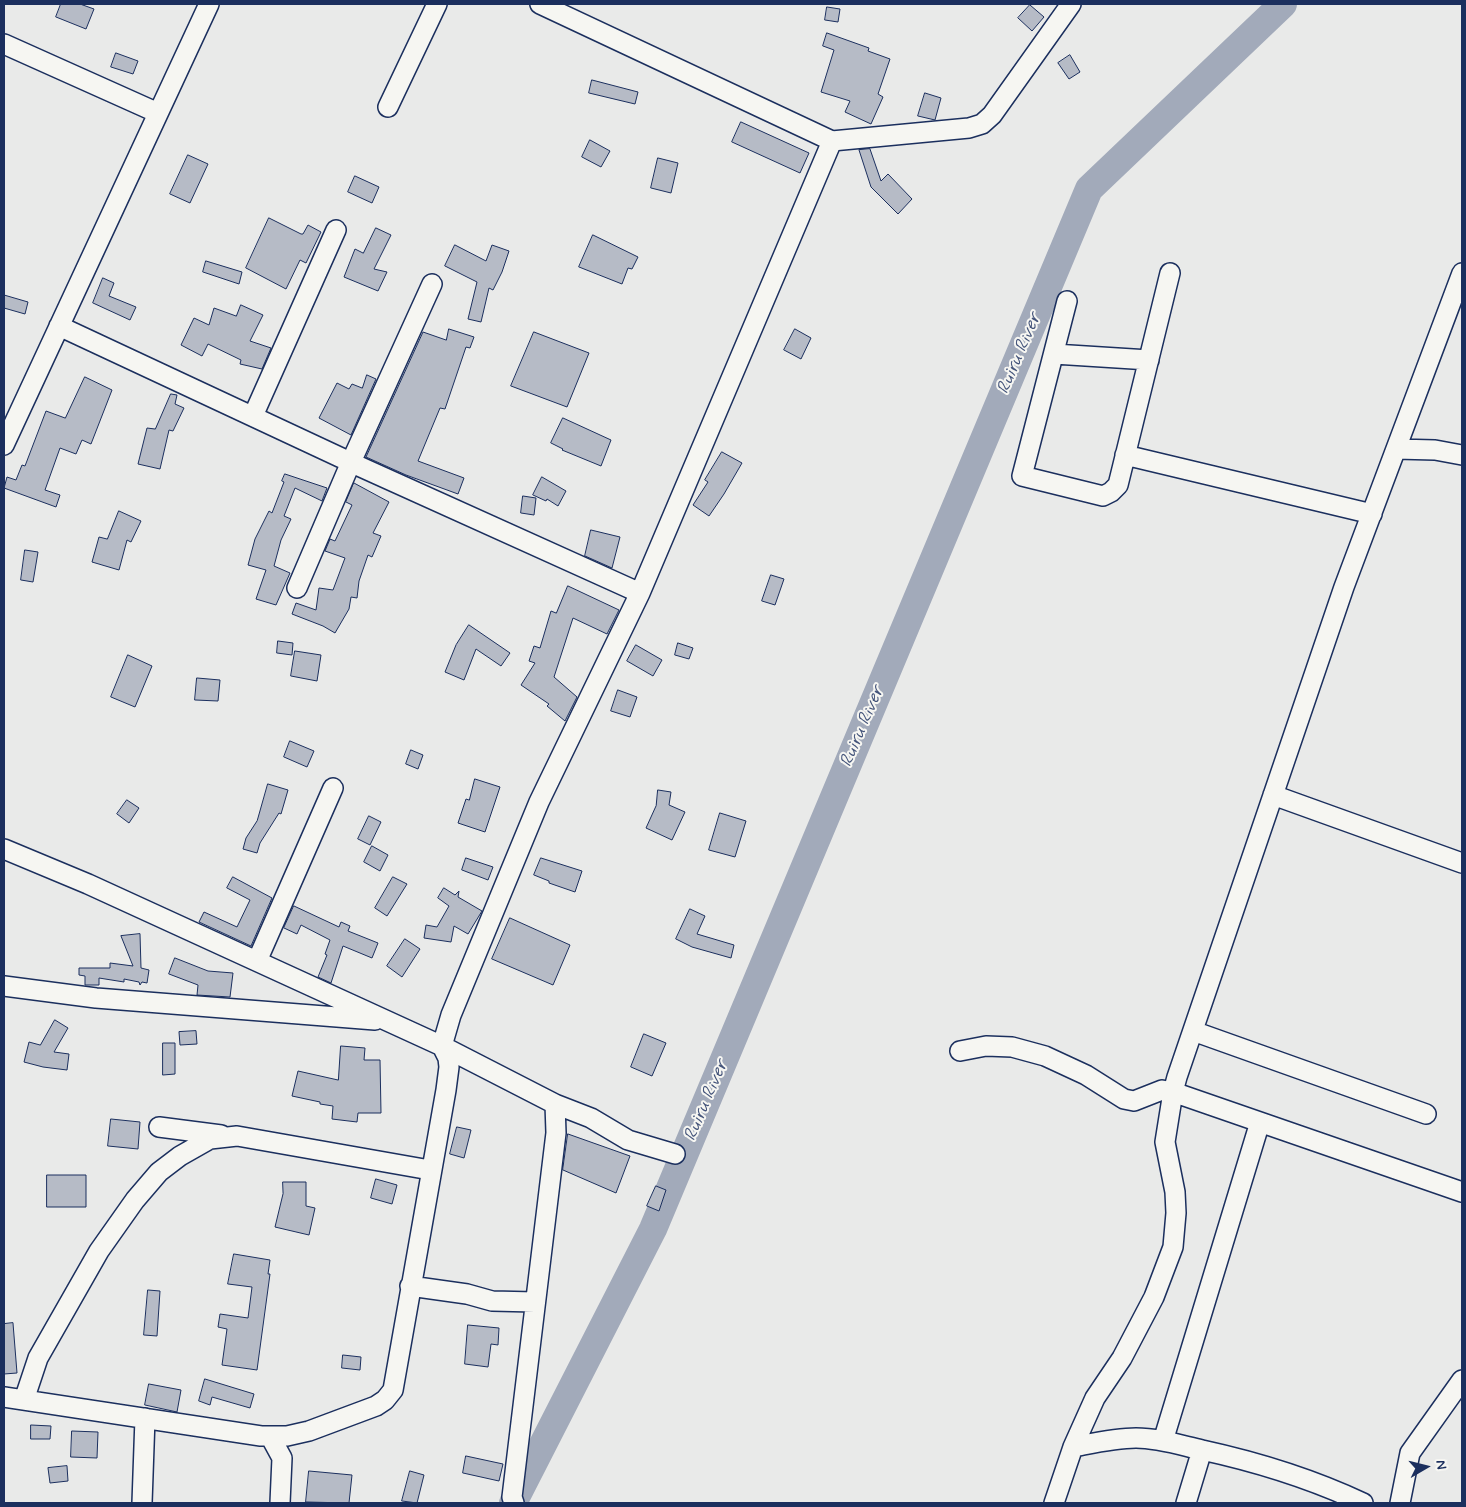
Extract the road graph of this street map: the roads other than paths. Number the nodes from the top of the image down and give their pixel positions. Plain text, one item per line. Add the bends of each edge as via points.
1 (209, 4) edge
2 (437, 4) edge
3 (540, 4) edge
4 (1071, 4) edge
5 (4, 44) edge
6 (388, 107) dead end
7 (158, 113) junction
8 (832, 141) junction
9 (336, 230) dead end
10 (1170, 273) dead end
11 (1462, 274) edge
12 (432, 284) dead end
13 (1067, 301) dead end
14 (59, 326) junction
15 (1054, 354) junction
16 (1149, 360) junction
17 (253, 416) junction
18 (4, 445) edge
19 (1396, 448) junction
20 (1125, 455) junction
21 (1462, 455) edge
22 (351, 462) junction
23 (1372, 514) junction
24 (297, 588) dead end
25 (640, 593) junction
26 (333, 788) dead end
27 (1274, 795) junction
28 (4, 849) edge
29 (1462, 863) edge
30 (257, 961) junction
31 (4, 986) edge
32 (389, 1021) junction
33 (1193, 1031) junction
34 (442, 1046) junction
35 (960, 1051) dead end
36 (1173, 1092) junction
37 (554, 1104) junction
38 (1426, 1114) dead end
39 (1260, 1122) junction
40 (159, 1127) dead end
41 (237, 1136) junction
42 (675, 1154) dead end
43 (430, 1170) junction
44 (1462, 1192) edge
45 (410, 1286) junction
46 (535, 1302) junction
47 (1462, 1380) edge
48 (4, 1397) edge
49 (24, 1400) junction
50 (146, 1418) junction
51 (270, 1436) junction
52 (1163, 1441) junction
53 (1073, 1447) junction
54 (1202, 1450) junction
55 (513, 1500) edge
56 (142, 1503) edge
57 (280, 1503) edge
58 (1054, 1503) edge
59 (1186, 1503) edge
60 (1363, 1503) edge
61 (1400, 1503) edge

1 - 7 street
2 - 6 street
3 - 8 street
4 - 8 street via 992,115 982,124 969,128
5 - 7 street
7 - 14 street
8 - 25 street
9 - 17 street
10 - 16 street
11 - 19 street
12 - 22 street
13 - 15 street
14 - 17 street
14 - 18 street
15 - 16 street
15 - 20 street via 1022,476 1103,496 1118,484
16 - 20 street
17 - 22 street
19 - 21 street
19 - 23 street
20 - 23 street
22 - 24 street
22 - 25 street
23 - 27 street
25 - 34 street via 539,802 451,1015
26 - 30 street
27 - 29 street
27 - 33 street
28 - 30 street
30 - 32 street
31 - 32 street via 96,998
32 - 34 street
33 - 36 street
33 - 38 street
34 - 37 street
34 - 43 street via 449,1067
35 - 36 street via 986,1046 1012,1047 1045,1056 1124,1099 1134,1101 1162,1090
36 - 39 street
36 - 53 street via 1165,1142 1175,1192 1173,1247 1154,1297 1122,1358 1095,1398
37 - 42 street via 591,1118 628,1140
37 - 46 street via 556,1133
39 - 44 street
39 - 52 street
40 - 41 street
41 - 43 street
41 - 49 street via 210,1139 180,1156 159,1172 135,1200 99,1251 38,1358
43 - 45 street
45 - 46 street via 492,1301
45 - 51 street via 393,1390 385,1400 309,1431
46 - 55 street
47 - 61 street via 1410,1453
48 - 49 street
49 - 50 street
50 - 51 street
50 - 56 street
51 - 57 street via 282,1458
52 - 53 street via 1136,1438
52 - 54 street
53 - 58 street
54 - 59 street
54 - 60 street via 1244,1459 1338,1491

